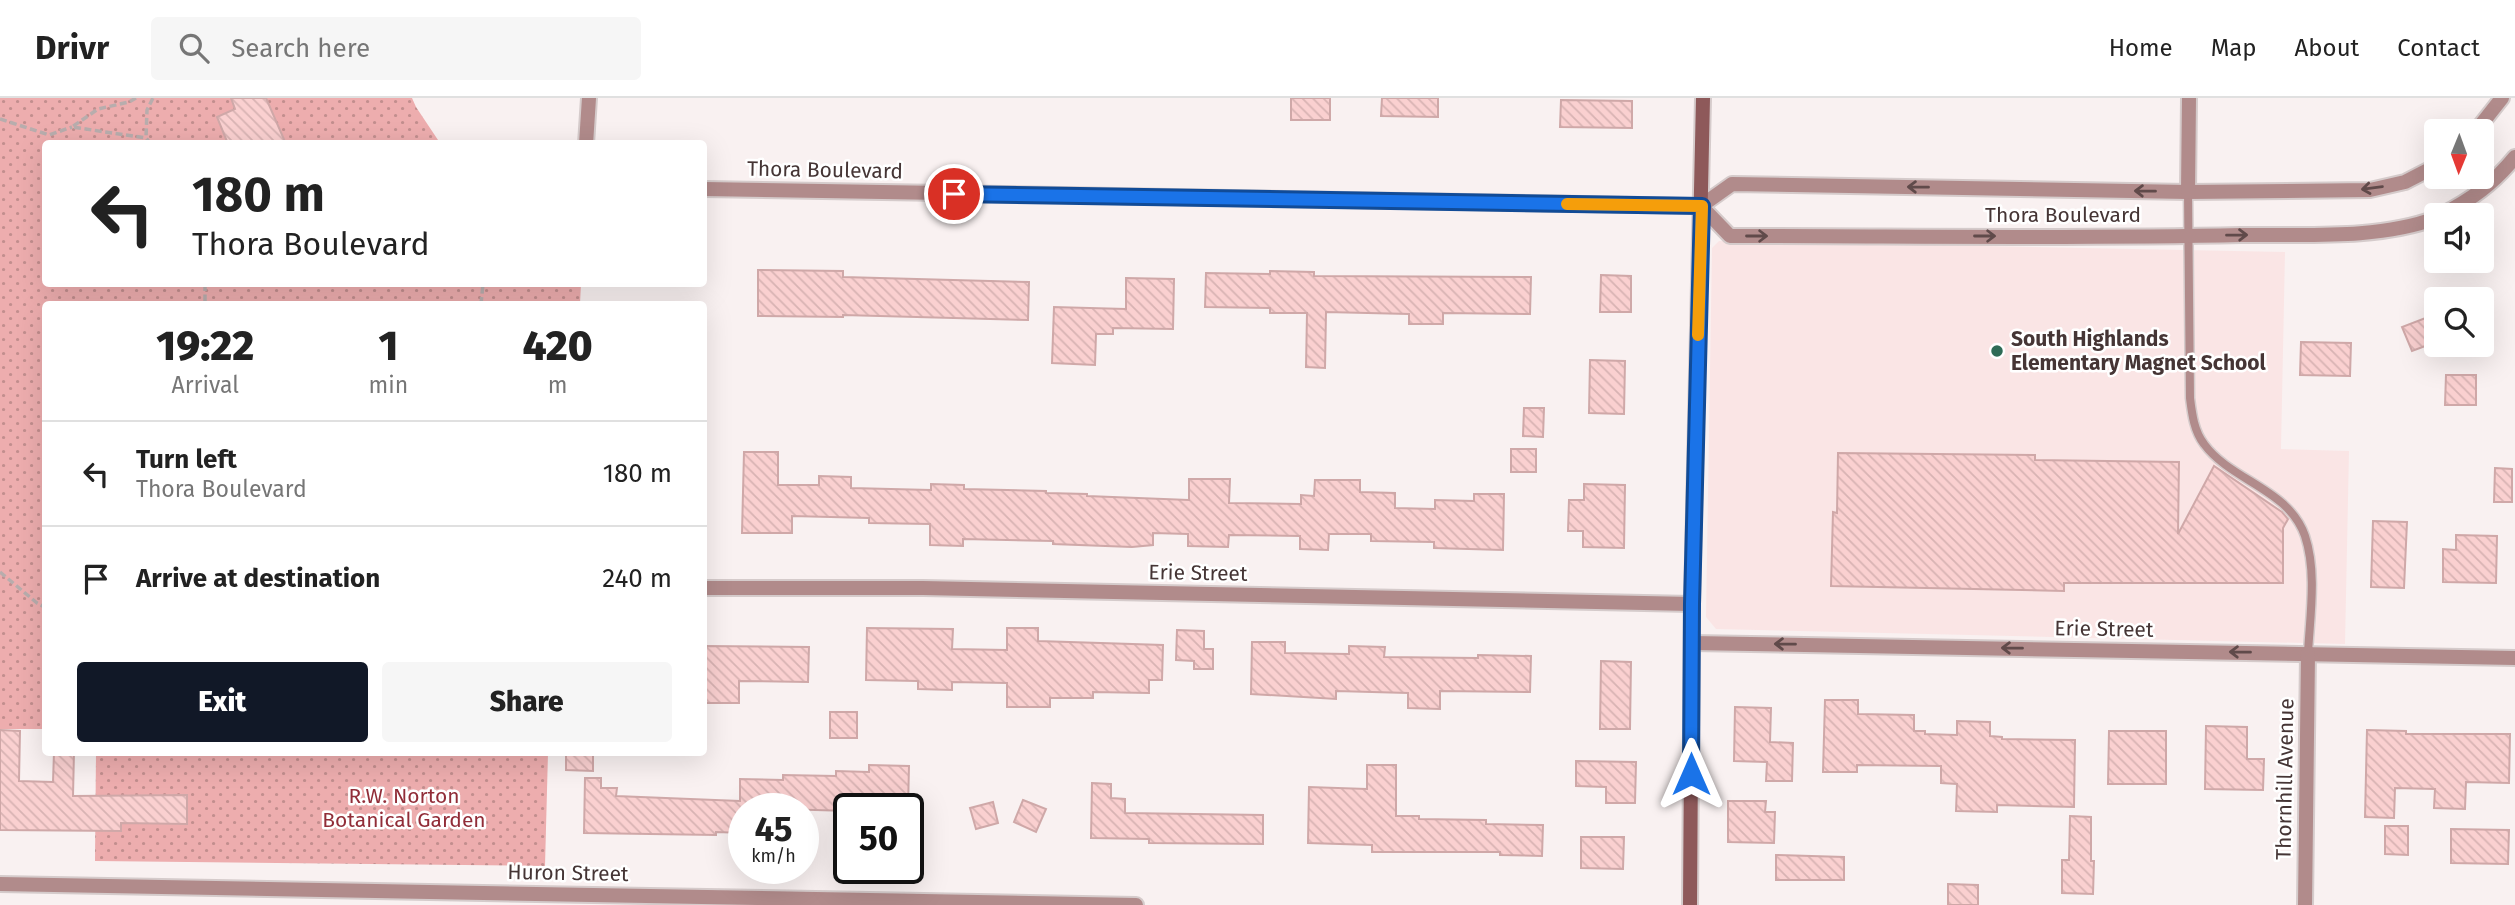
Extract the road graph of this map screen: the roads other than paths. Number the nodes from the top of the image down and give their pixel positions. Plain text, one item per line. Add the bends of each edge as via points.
1 (589, 98) edge
2 (1703, 98) edge
3 (2189, 98) edge
4 (2502, 98) edge
5 (2485, 119) edge
6 (586, 140) edge
7 (2515, 157) edge
8 (2424, 172) edge
9 (707, 189) edge
10 (2188, 192) junction
11 (2462, 203) edge
12 (1702, 206) junction
13 (2424, 222) edge
14 (2189, 236) junction
15 (707, 588) edge
16 (1692, 604) junction
17 (1692, 643) junction
18 (2308, 653) junction
19 (2515, 658) edge
20 (0, 884) edge
21 (1136, 905) edge
22 (1690, 905) edge
23 (2305, 905) edge

1 - 6 street
2 - 12 main road
3 - 10 street
4 - 5 street
7 - 11 street via 2483,191
8 -> 10 street, Thora Boulevard via 2370,190
9 - 12 street, Thora Boulevard
10 -> 12 street, Thora Boulevard via 1732,184
10 - 14 lane
12 -> 14 street, Thora Boulevard via 1730,236
12 - 16 main road
14 -> 13 street, Thora Boulevard via 2375,232
14 - 18 lane via 2193,421 2203,443 2219,460 2294,514 2305,535 2310,558
15 - 16 street, Erie Street via 923,588
16 - 17 main road
18 -> 17 street, Erie Street
17 - 22 main road
18 - 19 street, Erie Street
18 - 23 street, Thornhill Avenue
20 - 21 street, Huron Street

